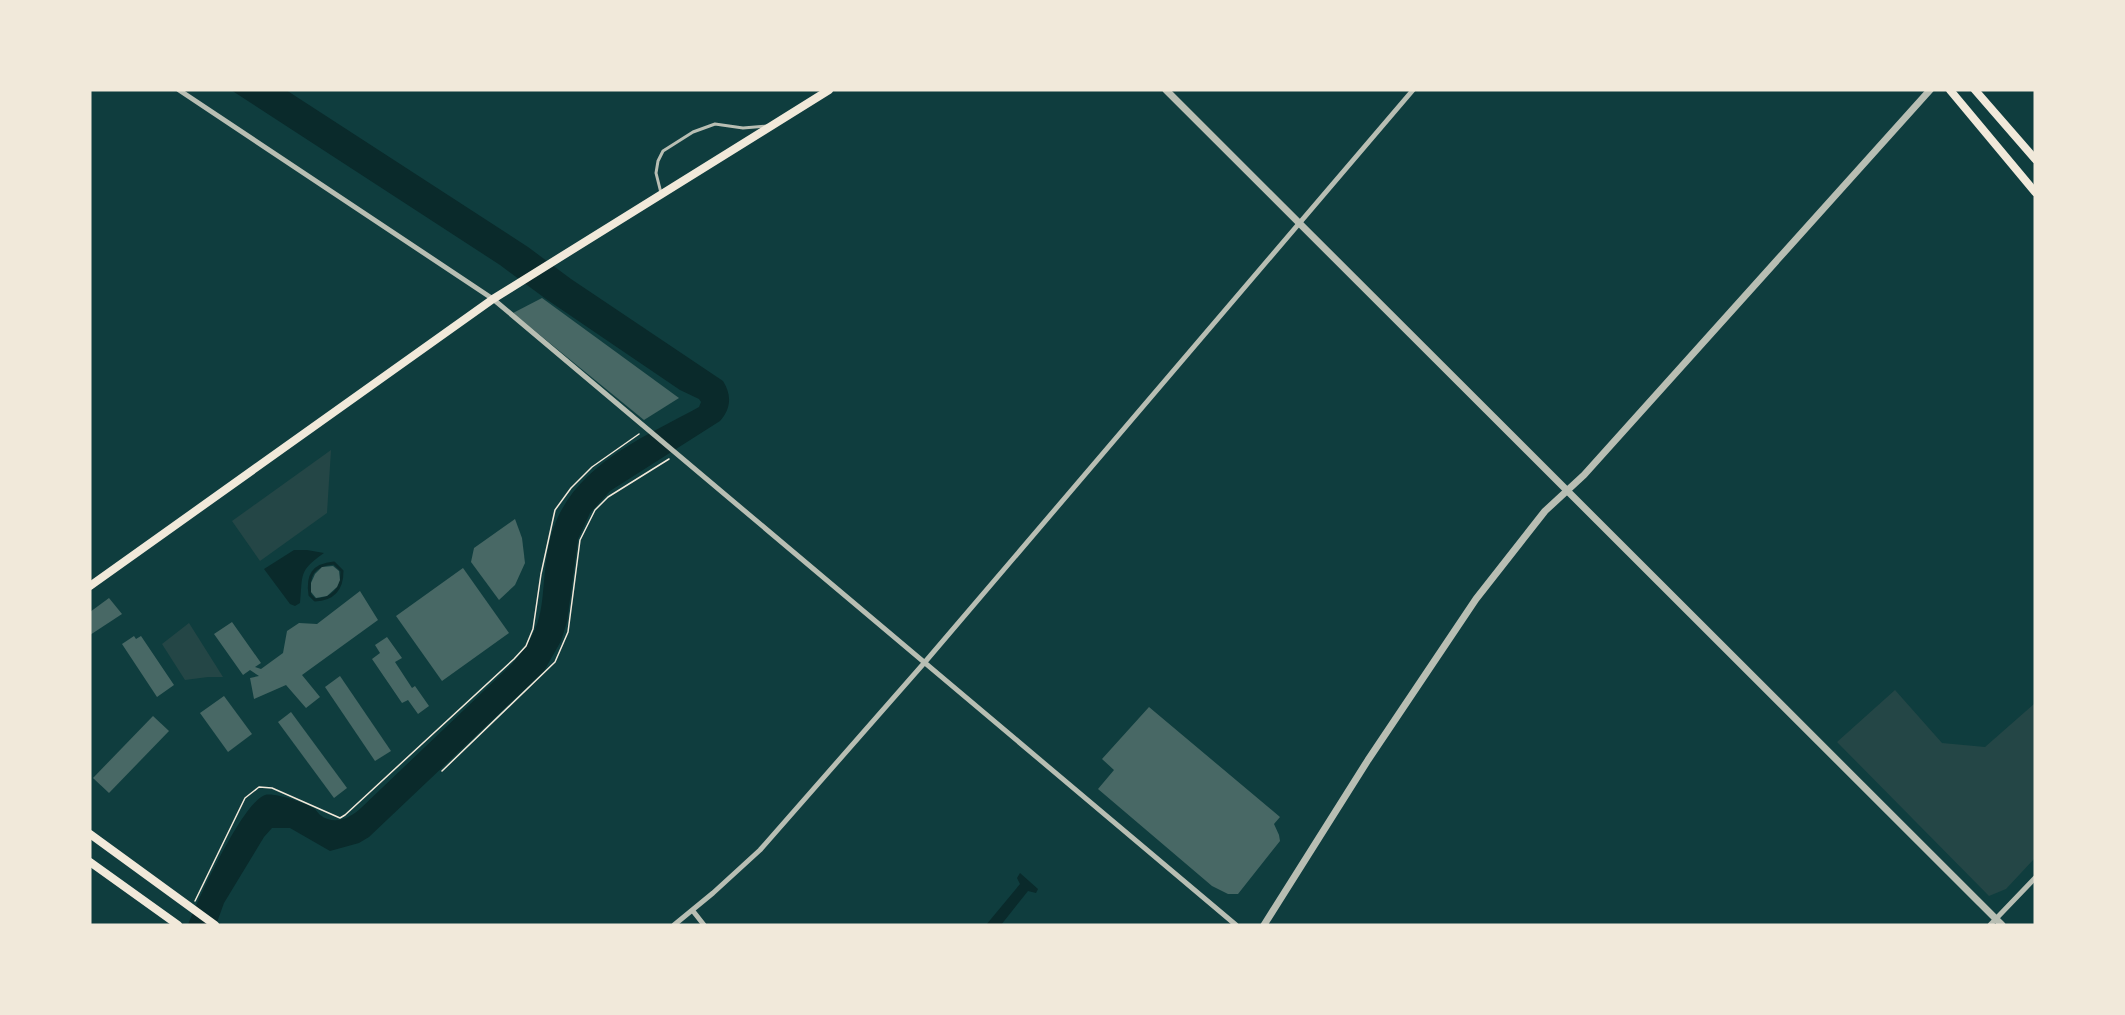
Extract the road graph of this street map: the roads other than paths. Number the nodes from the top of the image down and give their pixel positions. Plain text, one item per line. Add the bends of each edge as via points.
1 (178, 90) edge
2 (829, 90) edge
3 (1166, 90) edge
4 (1413, 90) edge
5 (1930, 90) edge
6 (1950, 90) edge
7 (1975, 90) edge
8 (772, 126) junction
9 (2035, 159) edge
10 (2035, 192) edge
11 (661, 194) junction
12 (1298, 223) junction
13 (493, 299) junction
14 (1566, 491) junction
15 (90, 586) edge
16 (925, 662) junction
17 (90, 834) edge
18 (90, 862) edge
19 (2035, 878) edge
20 (693, 910) junction
21 (1996, 919) junction
22 (178, 925) edge
23 (215, 925) edge
24 (674, 925) edge
25 (704, 925) edge
26 (1236, 925) edge
27 (1264, 925) edge
28 (1990, 925) edge
29 (2002, 925) edge

1 - 13 street
2 - 8 main road
3 - 12 street
4 - 12 street
5 - 14 street
6 - 10 main road
7 - 9 main road
8 - 11 main road
8 - 11 lane via 742,128 715,124 693,132 663,151 656,173
11 - 13 main road
12 - 14 street
12 - 16 street
13 - 15 main road
13 - 16 street
14 - 21 street
14 - 27 street via 1545,511 1470,607
16 - 20 street via 760,850
16 - 26 street
17 - 23 main road
18 - 22 main road
19 - 21 street
20 - 24 street
20 - 25 street
21 - 28 street
21 - 29 street

